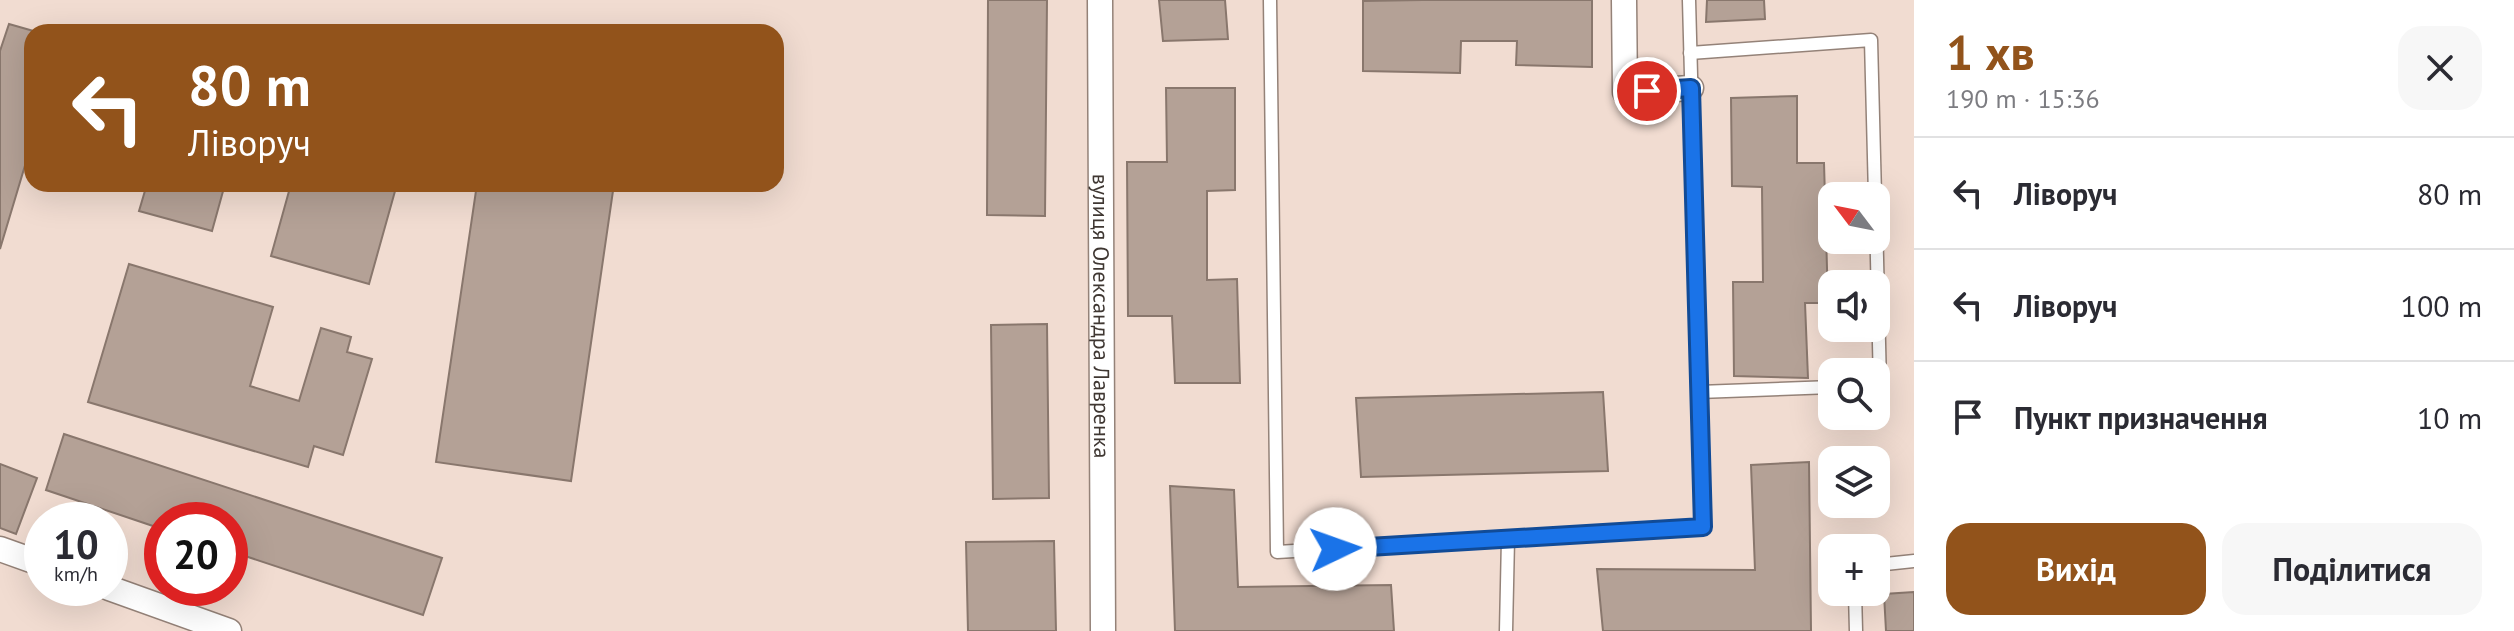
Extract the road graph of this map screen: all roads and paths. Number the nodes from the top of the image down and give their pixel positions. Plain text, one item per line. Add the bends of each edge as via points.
1 (1100, 0) edge
2 (1270, 0) edge
3 (1624, 0) edge
4 (1689, 0) edge
5 (1690, 53) junction
6 (1691, 88) junction
7 (1875, 182) edge
8 (1877, 254) edge
9 (1879, 358) edge
10 (1818, 388) edge
11 (1699, 392) junction
12 (1508, 539) junction
13 (0, 549) edge
14 (24, 558) edge
15 (1914, 561) edge
16 (1890, 564) edge
17 (128, 595) edge
18 (1855, 606) edge
19 (229, 631) edge
20 (1103, 631) edge
21 (1506, 631) edge
22 (1856, 631) edge

1 - 20 street, вулиця Олександра Лавренка
2 - 12 lane via 1277,552
3 - 6 street via 1625,92
4 - 5 lane
5 - 6 lane
5 - 7 lane via 1871,40
6 - 11 lane
8 - 9 lane
10 - 11 lane
11 - 12 lane via 1703,527
12 - 21 lane
13 - 14 street
15 - 16 lane
17 - 19 street
18 - 22 lane

